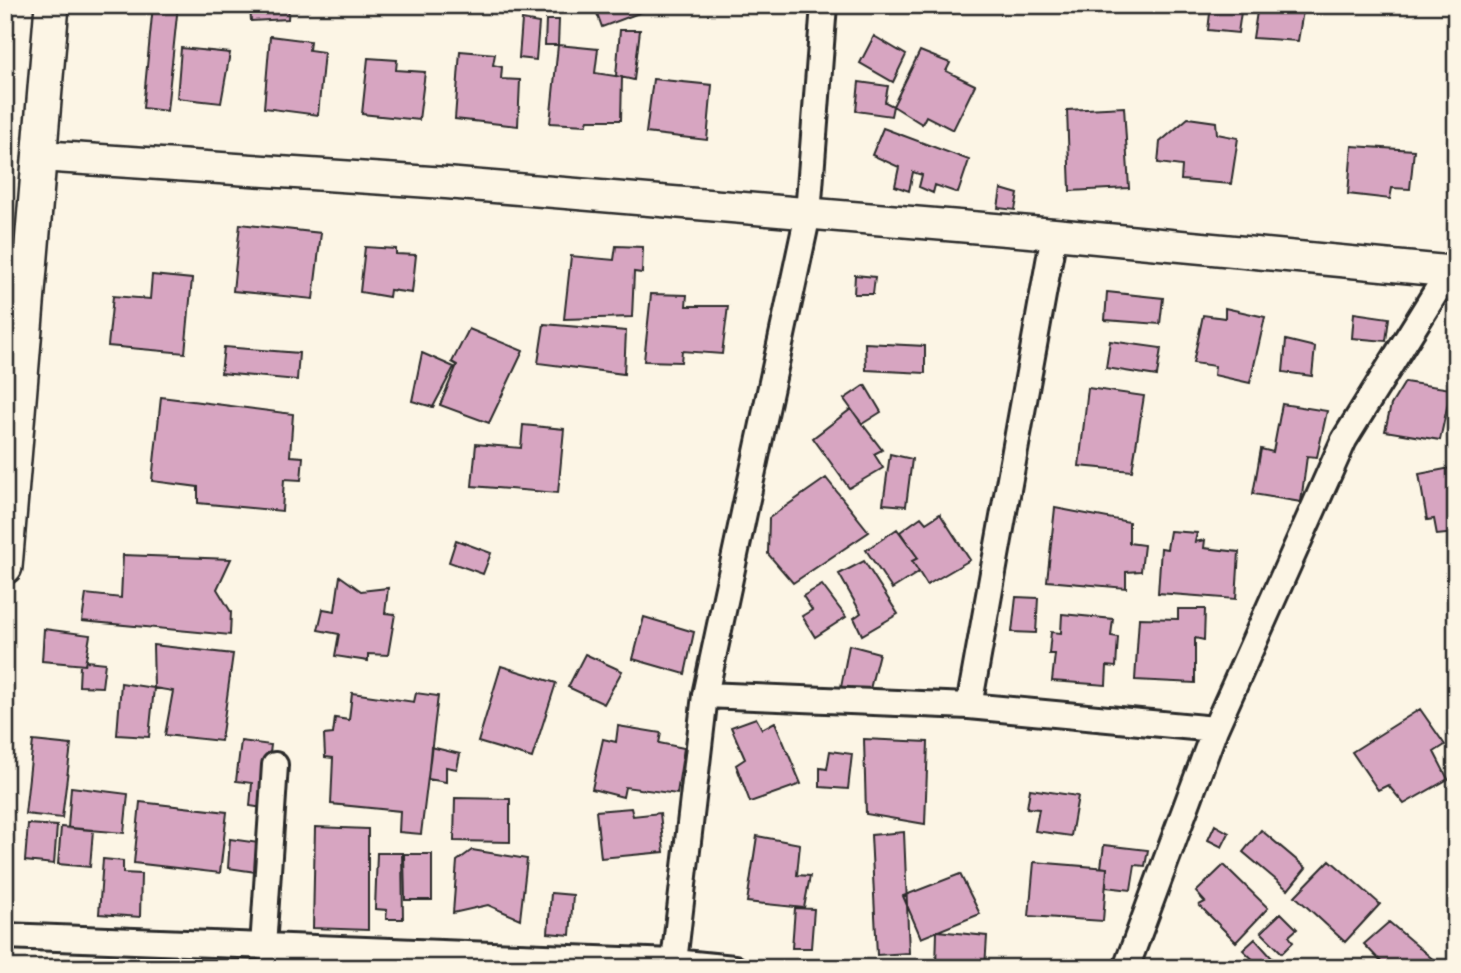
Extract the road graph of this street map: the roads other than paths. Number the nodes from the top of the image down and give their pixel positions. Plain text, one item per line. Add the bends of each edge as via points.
1 (52, 5) edge
2 (824, 5) edge
3 (40, 156) junction
4 (808, 214) junction
5 (1054, 234) junction
6 (1453, 272) edge
7 (5, 567) edge
8 (705, 695) junction
9 (969, 706) junction
10 (1215, 729) junction
11 (275, 765) dead end
12 (5, 936) edge
13 (263, 947) junction
14 (674, 962) junction
15 (734, 968) edge
16 (1126, 968) edge

1 - 3 main road
2 - 4 street
3 - 4 street via 446,183
3 - 7 main road
4 - 5 street
4 - 8 street
5 - 6 street
5 - 9 street
6 - 10 street via 1344,440
8 - 9 street
8 - 14 street
9 - 10 street
10 - 16 street
11 - 13 street
12 - 13 street
13 - 14 street
14 - 15 street

